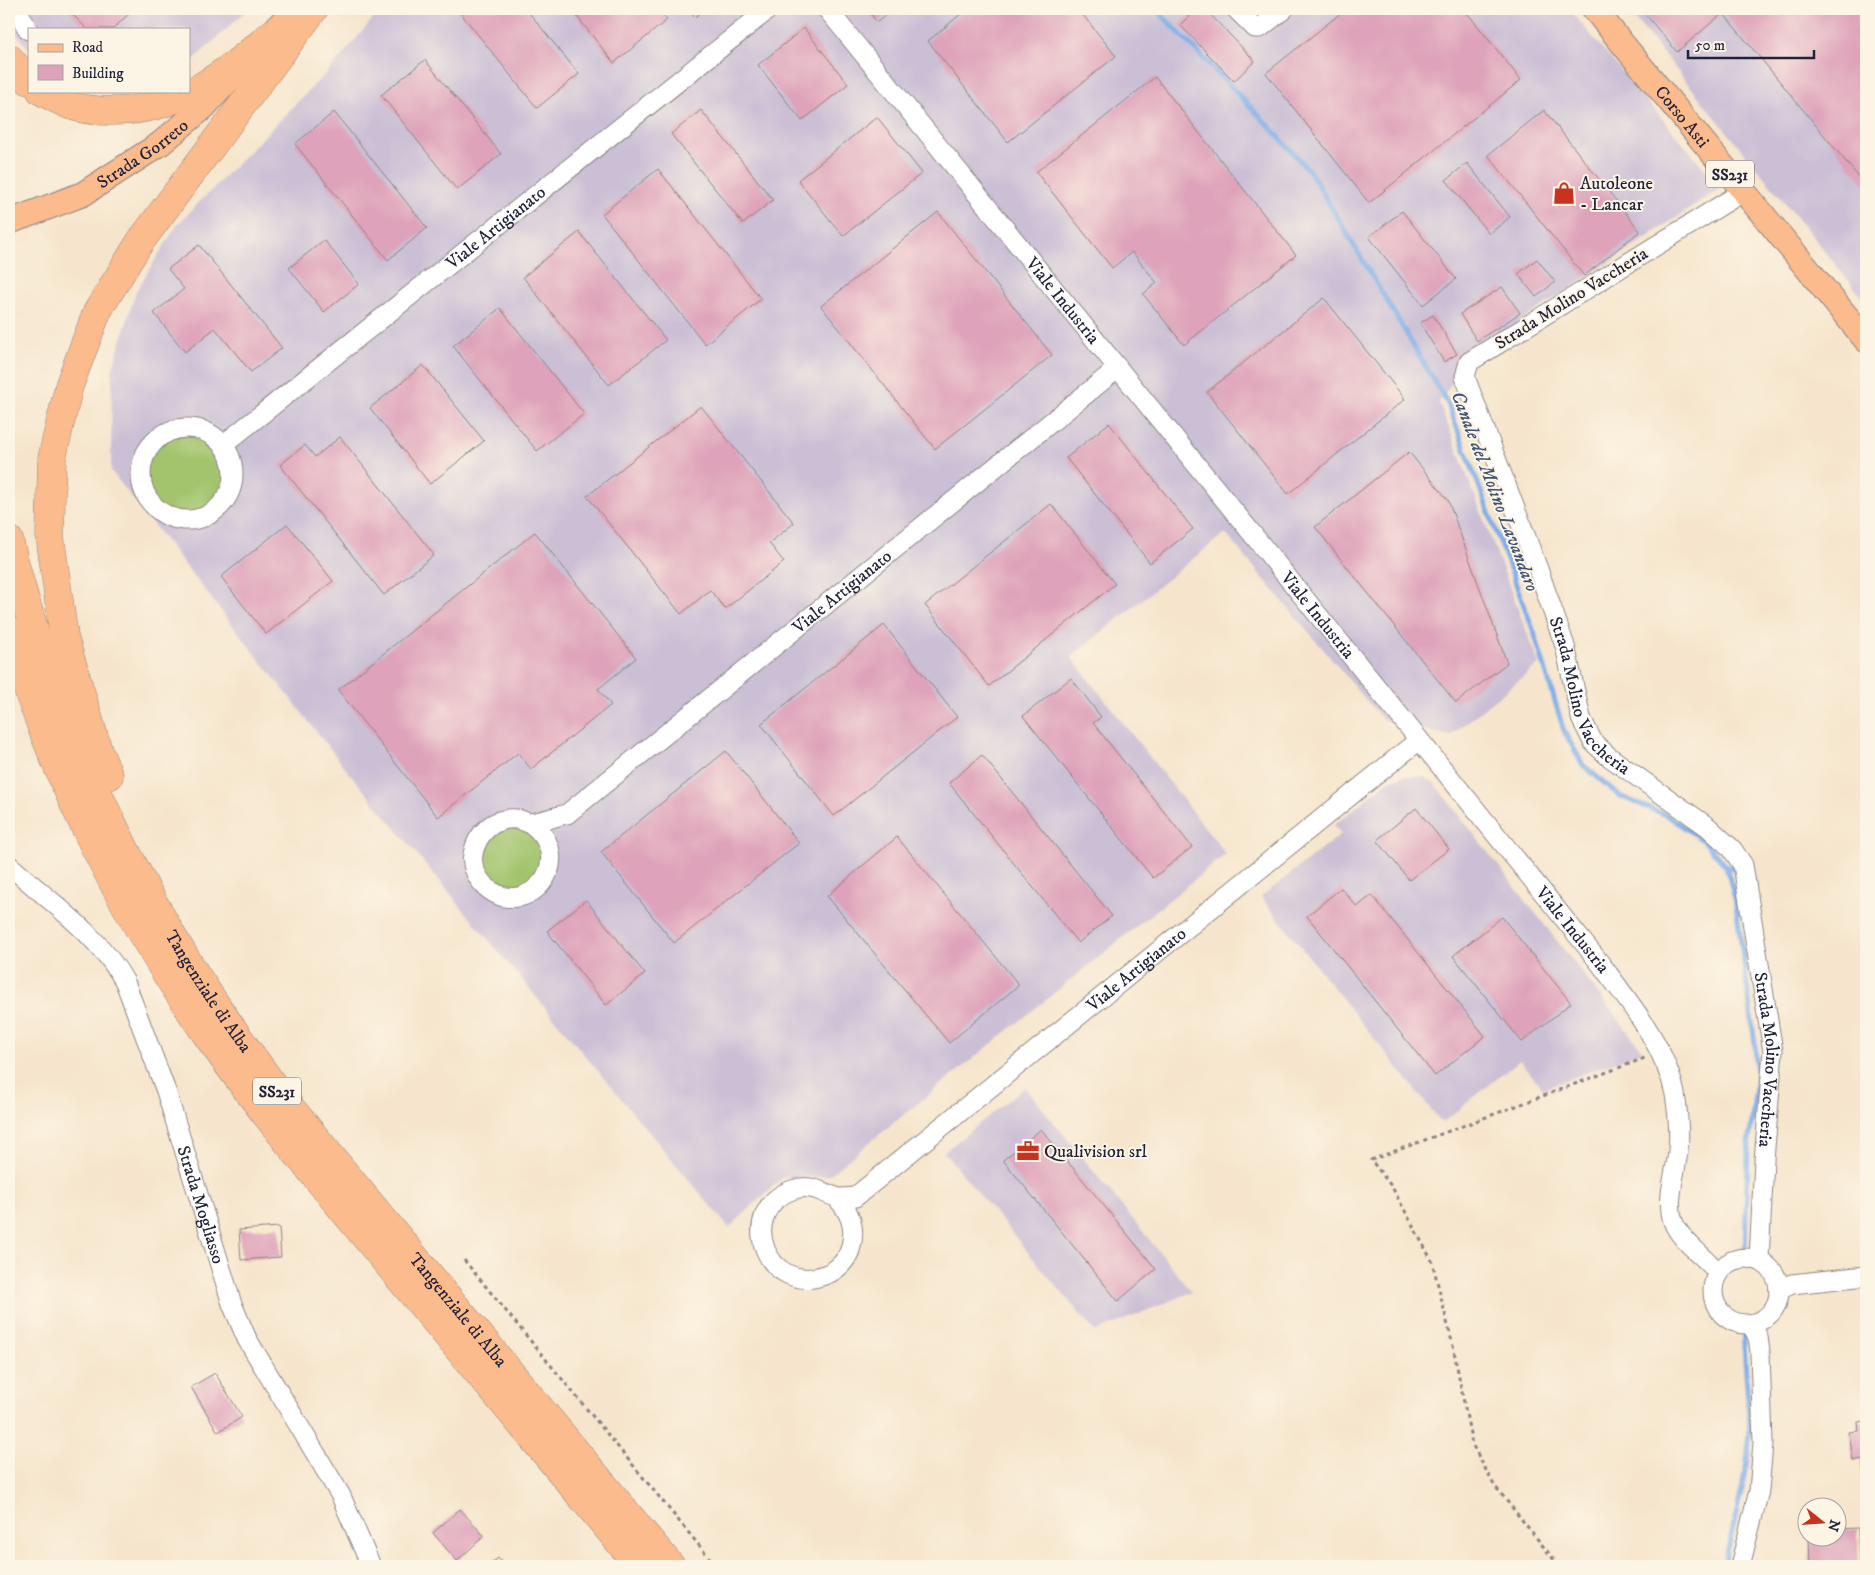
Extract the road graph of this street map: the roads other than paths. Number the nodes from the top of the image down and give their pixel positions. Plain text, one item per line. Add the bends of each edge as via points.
1 (16, 9) edge
2 (294, 9) edge
3 (314, 9) edge
4 (768, 9) edge
5 (827, 9) edge
6 (1236, 9) edge
7 (1284, 9) edge
8 (1594, 9) edge
9 (28, 30) edge
10 (273, 33) junction
11 (9, 58) edge
12 (28, 79) edge
13 (43, 92) edge
14 (190, 92) edge
15 (190, 92) edge
16 (1744, 191) junction
17 (9, 222) edge
18 (1866, 340) edge
19 (1118, 368) junction
20 (223, 446) junction
21 (9, 540) edge
22 (9, 631) edge
23 (1419, 740) junction
24 (567, 814) junction
25 (530, 823) junction
26 (551, 852) junction
27 (9, 865) edge
28 (212, 997) junction
29 (846, 1197) junction
30 (1756, 1255) junction
31 (1716, 1266) junction
32 (1866, 1276) edge
33 (1783, 1285) junction
34 (1756, 1327) junction
35 (371, 1566) edge
36 (639, 1566) edge
37 (671, 1566) edge
38 (1740, 1566) edge

1 - 9 street
2 - 10 main road, Strada Gorreto
3 - 28 highway via 140,242 97,312 69,386 52,458 50,536 64,638 98,750 140,847 180,923
4 - 20 street, Viale Artigianato
5 - 19 street, Viale Industria
6 - 7 street via 1254,28 1260,28
8 - 16 main road, Corso Asti / SS231
10 - 14 highway via 226,73
10 - 17 main road, Strada Gorreto via 204,107 160,144 83,194
11 - 12 highway
13 - 15 highway via 70,106 101,111 137,110 169,103
16 - 18 main road, Corso Asti / SS231
16 - 30 street, Strada Molino Vaccheria via 1470,362 1465,377 1538,569 1565,646 1581,718 1593,742 1708,827 1732,849 1743,865 1773,1051 1761,1233
19 - 23 street, Viale Industria
19 - 24 street, Viale Artigianato
20 - 20 street via 212,435 198,429 182,428 155,441 146,453 141,483 156,509 184,521 213,513 231,489 231,459
21 - 28 highway, Tangenziale di Alba / SS231 via 41,652 90,778 121,843 173,937
22 - 36 highway, Tangenziale di Alba / SS231 via 40,725 102,861 155,954 212,1042 259,1107 349,1218
23 - 29 street, Viale Artigianato
23 - 31 street, Viale Industria via 1600,963 1660,1052 1670,1075 1678,1113 1678,1151 1671,1198 1673,1223 1686,1243
24 - 25 street
24 - 26 street
25 - 26 street via 540,830
25 - 26 street via 504,819 482,832 473,856 474,870 480,881 501,896 527,895 546,878 551,866
27 - 35 street, Strada Mogliasso via 83,931 116,967 125,982 166,1091 232,1304 247,1339 341,1496
28 - 37 highway, Tangenziale di Alba / SS231 via 281,1096 318,1142
29 - 29 street via 808,1187 793,1189 779,1197 763,1222 762,1238 766,1253 775,1266 787,1275 802,1279 825,1276 843,1262 851,1249 854,1233
30 - 31 street
30 - 33 street
31 - 34 street via 1713,1291 1718,1310 1733,1322
32 - 33 street
33 - 34 street via 1774,1308
34 - 38 street via 1763,1443 1759,1491

